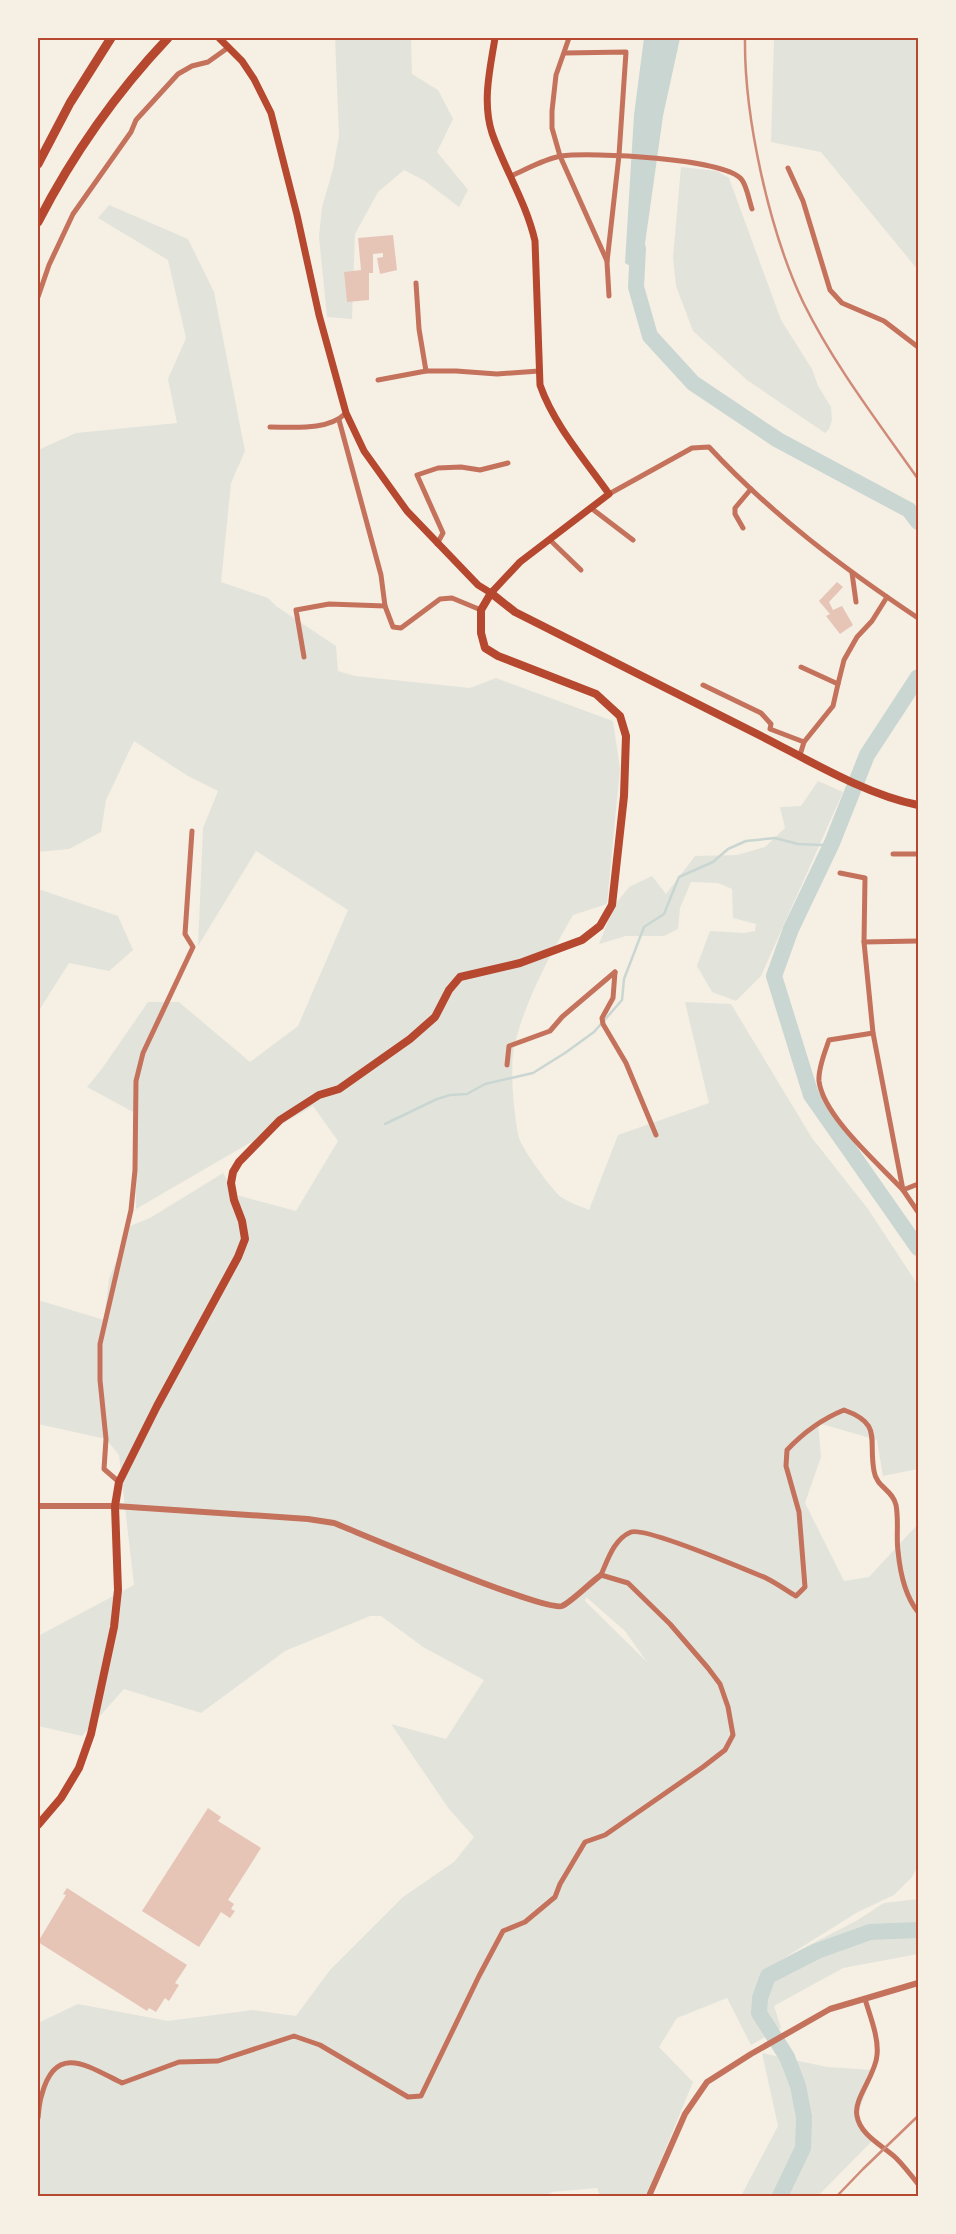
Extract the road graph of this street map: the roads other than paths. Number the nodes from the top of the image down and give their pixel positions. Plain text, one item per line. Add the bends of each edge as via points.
1 (111, 38) edge
2 (168, 38) edge
3 (219, 38) edge
4 (495, 38) edge
5 (570, 38) edge
6 (229, 47) junction
7 (565, 53) junction
8 (623, 155) junction
9 (560, 156) junction
10 (38, 164) edge
11 (788, 168) dead end
12 (511, 176) junction
13 (752, 209) dead end
14 (38, 222) edge
15 (607, 262) junction
16 (416, 283) dead end
17 (609, 296) dead end
18 (38, 297) edge
19 (918, 347) edge
20 (426, 371) junction
21 (538, 372) junction
22 (378, 380) dead end
23 (346, 413) junction
24 (339, 420) junction
25 (270, 427) dead end
26 (508, 463) dead end
27 (751, 489) junction
28 (609, 494) junction
29 (591, 508) junction
30 (743, 528) dead end
31 (550, 540) junction
32 (634, 540) dead end
33 (437, 544) junction
34 (581, 570) dead end
35 (852, 573) junction
36 (491, 594) junction
37 (887, 597) junction
38 (856, 602) dead end
39 (385, 606) junction
40 (480, 610) junction
41 (918, 618) edge
42 (304, 657) dead end
43 (801, 668) dead end
44 (838, 684) junction
45 (703, 685) dead end
46 (804, 742) junction
47 (800, 756) junction
48 (918, 805) edge
49 (192, 831) dead end
50 (893, 854) dead end
51 (918, 854) edge
52 (840, 873) dead end
53 (918, 941) edge
54 (864, 942) junction
55 (873, 1033) junction
56 (507, 1065) dead end
57 (656, 1135) dead end
58 (918, 1184) edge
59 (903, 1190) junction
60 (918, 1212) edge
61 (119, 1482) junction
62 (38, 1506) edge
63 (115, 1506) junction
64 (601, 1575) junction
65 (918, 1612) edge
66 (38, 1825) edge
67 (918, 1983) edge
68 (865, 1999) junction
69 (38, 2118) edge
70 (918, 2184) edge
71 (649, 2196) edge

1 - 10 highway via 70,103
2 - 14 highway via 135,74 94,128
3 - 6 main road
4 - 12 main road via 488,109 492,132
5 - 7 street
6 - 18 street via 208,62 178,74 136,120 131,132 73,214
6 - 23 main road via 254,79 271,113
7 - 8 street via 626,52
7 - 9 street via 556,75 552,111 552,128
8 - 9 street
8 - 13 street via 730,171 742,180
8 - 15 street
9 - 12 street
9 - 15 street
11 - 19 street via 802,200 830,290 842,303 884,321
12 - 21 main road via 530,219 535,241
15 - 17 street
16 - 20 street
20 - 21 street
20 - 22 street
21 - 28 main road via 545,400
23 - 24 street
23 - 33 main road via 364,451 407,511
24 - 25 street via 311,427
24 - 39 street via 381,575
26 - 33 street via 480,470 438,468 417,475 443,533
27 - 28 street via 710,447 692,448
27 - 30 street via 735,508
27 - 35 street
28 - 29 main road
29 - 31 main road
29 - 32 street
31 - 34 street
31 - 36 main road via 520,562
33 - 36 main road
35 - 37 street
35 - 38 street
36 - 40 main road
36 - 47 main road via 515,612
37 - 41 street
37 - 44 street via 872,621 857,636 844,660
39 - 40 street via 393,627 401,628 440,599 452,598
39 - 42 street via 329,604 296,610
40 - 61 main road via 480,633 485,648 596,694 620,716 626,736 624,796 612,905 600,926 582,940 520,964 460,977 435,1017 410,1039 339,1089 319,1095 280,1120 239,1162 230,1183 245,1239
43 - 44 street
44 - 46 street via 833,706
45 - 46 street via 762,713 771,724 770,729
46 - 47 street
47 - 48 main road via 871,790
49 - 61 street via 185,934 192,946 143,1053 136,1081 131,1210 100,1344 106,1439 104,1469
50 - 51 street
52 - 54 street via 865,878
53 - 54 street
54 - 55 street
55 - 59 street
55 - 59 street via 829,1040 819,1082 835,1117
56 - 57 street via 508,1046 550,1031 615,972 613,998 602,1018 604,1027 626,1063
58 - 59 street
59 - 60 street
61 - 63 main road
62 - 63 street
63 - 64 street via 334,1523 510,1593 561,1607
63 - 66 main road via 118,1590 114,1627 91,1734 74,1776 61,1798
64 - 65 street via 613,1548 623,1536 634,1531 660,1537 768,1579 796,1596 805,1587 799,1512 786,1466 787,1450 830,1415 844,1410 860,1415 872,1431 874,1472 880,1486 890,1492 896,1502 898,1551 903,1577 909,1600
64 - 69 street via 628,1583 708,1668 720,1684 733,1735 726,1750 605,1835 585,1842 555,1897 525,1922 503,1931 420,2096 408,2097 320,2045 294,2036 218,2061 179,2062 122,2083 80,2062 64,2063 51,2072 41,2095
67 - 68 street
68 - 70 street via 878,2054 874,2070 859,2099 857,2116 866,2133
68 - 71 street via 830,2009 707,2082 685,2114

